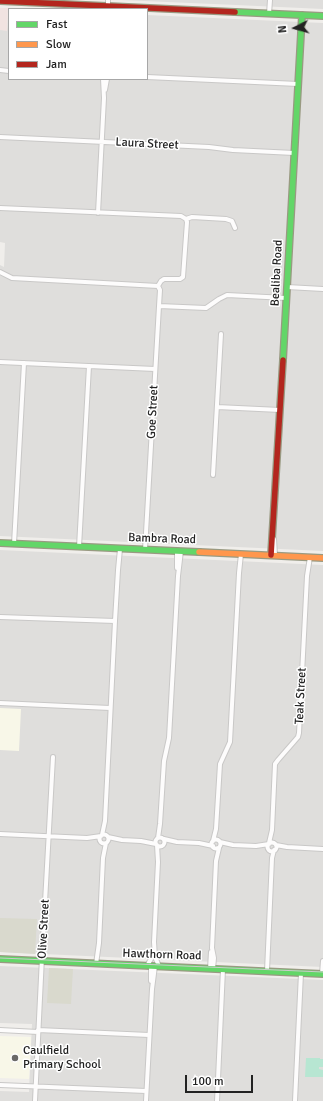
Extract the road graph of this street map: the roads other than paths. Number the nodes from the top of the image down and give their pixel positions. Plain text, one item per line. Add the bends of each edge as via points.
1 (269, 0) edge
2 (0, 1) edge
3 (108, 5) edge
4 (42, 6) edge
5 (268, 14) junction
6 (302, 15) junction
7 (323, 16) edge
8 (148, 77) edge
9 (103, 80) edge
10 (107, 80) edge
11 (298, 84) junction
12 (104, 98) junction
13 (0, 137) edge
14 (102, 142) junction
15 (294, 153) junction
16 (0, 208) edge
17 (98, 213) junction
18 (186, 219) junction
19 (235, 228) dead end
20 (0, 272) edge
21 (158, 286) junction
22 (287, 287) junction
23 (323, 289) edge
24 (286, 298) junction
25 (159, 306) junction
26 (221, 334) dead end
27 (0, 362) edge
28 (24, 363) junction
29 (89, 366) junction
30 (155, 369) junction
31 (216, 407) junction
32 (280, 410) junction
33 (213, 475) dead end
34 (0, 543) edge
35 (14, 544) junction
36 (79, 547) junction
37 (118, 548) junction
38 (145, 550) junction
39 (179, 551) junction
40 (239, 553) junction
41 (273, 555) junction
42 (308, 557) junction
43 (323, 558) edge
44 (0, 617) edge
45 (115, 621) junction
46 (0, 703) edge
47 (110, 708) junction
48 (53, 757) dead end
49 (0, 834) edge
50 (49, 837) junction
51 (104, 839) junction
52 (160, 842) junction
53 (216, 844) junction
54 (272, 847) junction
55 (323, 849) edge
56 (154, 942) junction
57 (0, 959) edge
58 (42, 961) junction
59 (323, 961) edge
60 (98, 964) junction
61 (153, 966) junction
62 (211, 969) junction
63 (223, 969) junction
64 (267, 971) junction
65 (300, 972) junction
66 (322, 974) edge
67 (0, 1030) edge
68 (38, 1030) junction
69 (149, 1035) junction
70 (0, 1085) edge
71 (35, 1086) junction
72 (146, 1091) junction
73 (35, 1101) edge
74 (146, 1101) edge
75 (217, 1101) edge
76 (295, 1101) edge

1 - 5 street
2 - 4 street
3 - 4 street
3 - 5 street
5 - 6 street
6 - 7 street
6 - 11 street, Bealiba Road
8 - 11 street
9 - 12 street
10 - 12 street
11 - 15 street, Bealiba Road
12 - 14 street
13 - 14 street, Laura Street
14 - 15 street, Laura Street
14 - 17 street
15 - 22 street, Bealiba Road
16 - 17 street
17 - 18 street via 181,216
18 - 19 street via 226,218 232,221
18 - 21 street via 184,277 166,279
20 - 21 street via 12,278
21 - 25 street, Goe Street
22 - 23 street
22 - 24 street, Bealiba Road
24 - 25 street via 227,295 206,308
24 - 32 street, Bealiba Road
25 - 30 street, Goe Street
26 - 31 street
27 - 28 street
28 - 29 street
28 - 35 street
29 - 30 street
29 - 36 street
30 - 38 street, Goe Street
31 - 32 street
31 - 33 street
32 - 41 street, Bealiba Road
34 - 35 street, Bambra Road
35 - 36 street, Bambra Road
36 - 37 street, Bambra Road
37 - 38 street, Bambra Road
37 - 45 street
38 - 39 street, Bambra Road
39 - 40 street, Bambra Road
39 - 52 street via 169,738 163,769
40 - 41 street, Bambra Road
40 - 53 street via 230,742 220,764
41 - 42 street, Bambra Road
42 - 43 street, Bambra Road
42 - 54 street, Teak Street via 299,733 275,764
44 - 45 street
45 - 47 street
46 - 47 street
47 - 51 street
48 - 50 street, Olive Street
49 - 50 street
50 - 51 street
50 - 58 street, Olive Street
51 - 52 street
51 - 60 street
52 - 53 street
52 - 56 street
53 - 54 street
53 - 62 street via 212,948 214,958
54 - 55 street
54 - 64 street, Teak Street
56 - 61 street
56 - 61 street
57 - 58 street, Hawthorn Road
58 - 60 street, Hawthorn Road
58 - 68 street, Olive Street
59 - 66 street
60 - 61 street, Hawthorn Road
61 - 62 street, Hawthorn Road
61 - 69 street
62 - 63 street, Hawthorn Road
63 - 64 street, Hawthorn Road
63 - 75 street
64 - 65 street, Hawthorn Road
65 - 66 street, Hawthorn Road
65 - 76 street
67 - 68 street
68 - 69 street
68 - 71 street, Olive Street
69 - 72 street
70 - 71 street
71 - 72 street
71 - 73 street, Olive Street
72 - 74 street

